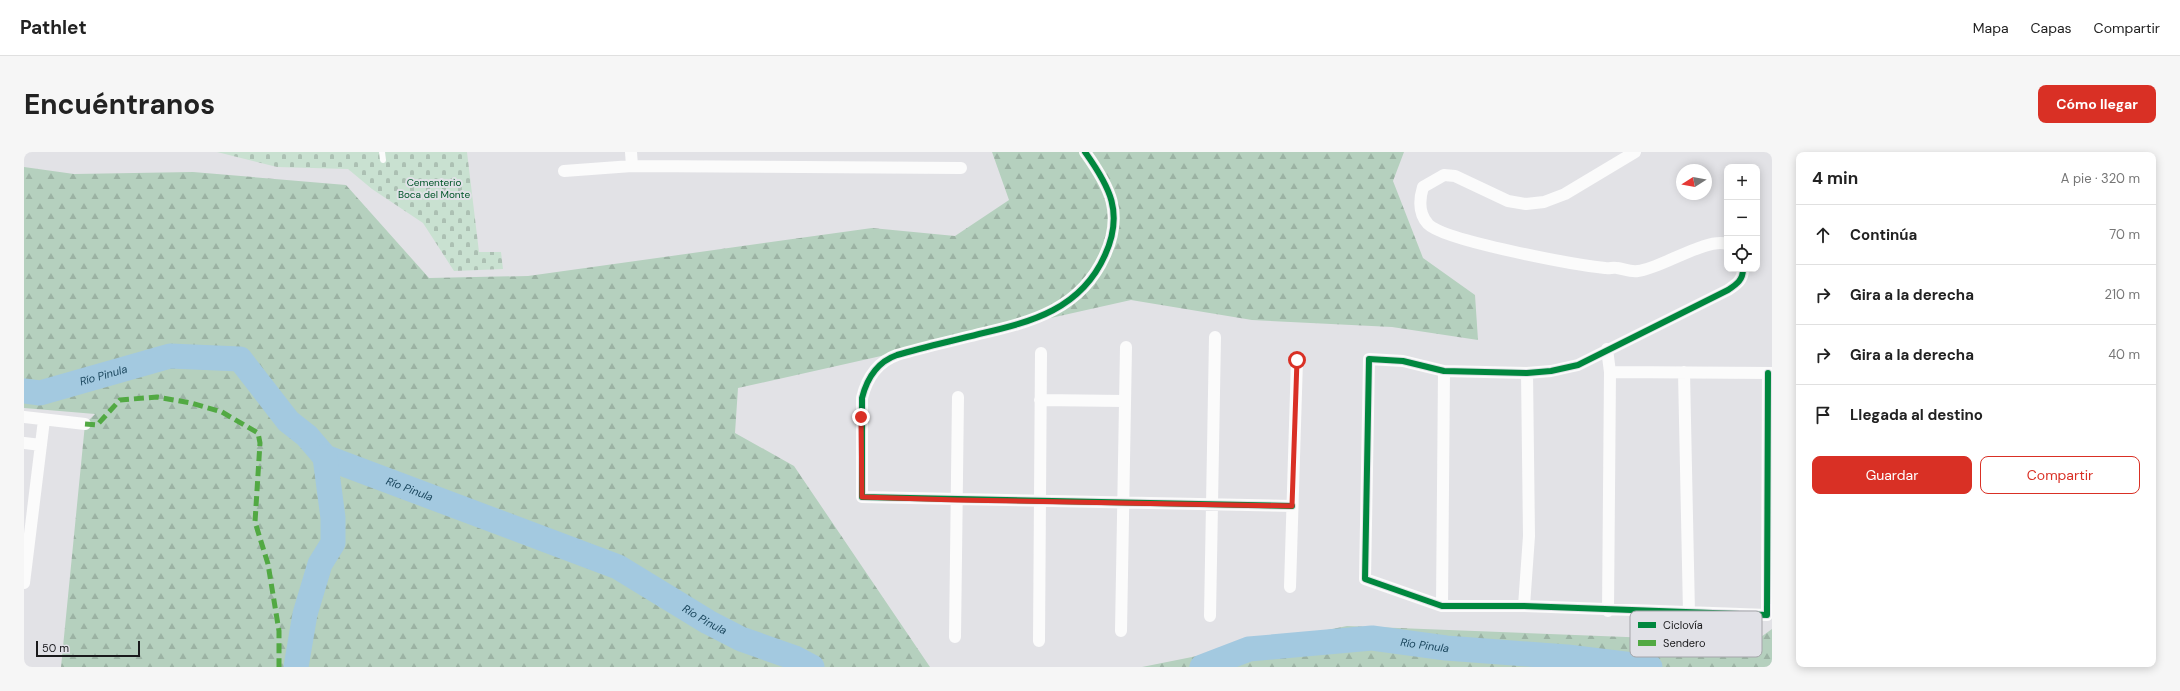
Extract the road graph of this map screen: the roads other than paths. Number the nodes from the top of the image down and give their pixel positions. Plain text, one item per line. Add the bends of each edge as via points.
1 (382, 152) edge
2 (631, 152) edge
3 (1085, 152) edge
4 (1635, 152) edge
5 (383, 160) dead end
6 (632, 166) junction
7 (962, 168) dead end
8 (564, 171) dead end
9 (1724, 243) edge
10 (1744, 272) edge
11 (1215, 337) dead end
12 (1126, 347) dead end
13 (1607, 349) junction
14 (1042, 353) dead end
15 (1297, 360) dead end
16 (1444, 371) junction
17 (1610, 372) junction
18 (1684, 372) junction
19 (1527, 373) junction
20 (1770, 373) edge
21 (958, 397) dead end
22 (1040, 400) junction
23 (1124, 401) junction
24 (24, 417) edge
25 (44, 420) junction
26 (86, 424) dead end
27 (1770, 441) edge
28 (24, 443) edge
29 (41, 445) junction
30 (30, 489) edge
31 (957, 500) junction
32 (1040, 502) junction
33 (1123, 503) junction
34 (1212, 504) junction
35 (1292, 506) junction
36 (24, 583) edge
37 (1290, 587) dead end
38 (1442, 606) junction
39 (1524, 606) junction
40 (1608, 611) junction
41 (1689, 611) edge
42 (1630, 612) edge
43 (1762, 615) edge
44 (1210, 616) dead end
45 (1121, 631) dead end
46 (955, 637) dead end
47 (1039, 641) dead end

1 - 5 lane
2 - 6 street
3 - 31 street via 1108,189 1114,210 1114,226 1102,262 1077,294 1063,305 1023,324 888,358 875,369 865,386 860,435 862,497
4 - 9 street via 1565,194 1544,202 1526,204 1508,201 1455,176 1444,175 1423,188 1420,206 1423,217 1429,226 1455,237 1498,248 1606,268 1640,271 1697,249
6 - 7 street
6 - 8 street
10 - 13 street via 1738,284 1728,290
11 - 34 street
12 - 23 street
13 - 17 street
13 - 19 street via 1578,365
14 - 22 street
15 - 35 street
16 - 19 street
16 - 38 street
16 - 38 street via 1403,361 1369,359 1366,548 1366,579
17 - 18 street
17 - 40 street
18 - 20 street
18 - 41 street
19 - 39 street via 1528,536
20 - 27 street
21 - 31 street
22 - 23 street
22 - 32 street
23 - 33 street
24 - 25 street
25 - 26 street
25 - 29 street
27 - 43 street via 1767,615
28 - 29 street
29 - 30 street
30 - 36 street
31 - 32 street
31 - 46 street
32 - 33 street
32 - 47 street
33 - 34 street
33 - 45 street
34 - 35 street
34 - 44 street
35 - 37 street
38 - 39 street
39 - 40 street
40 - 42 street

